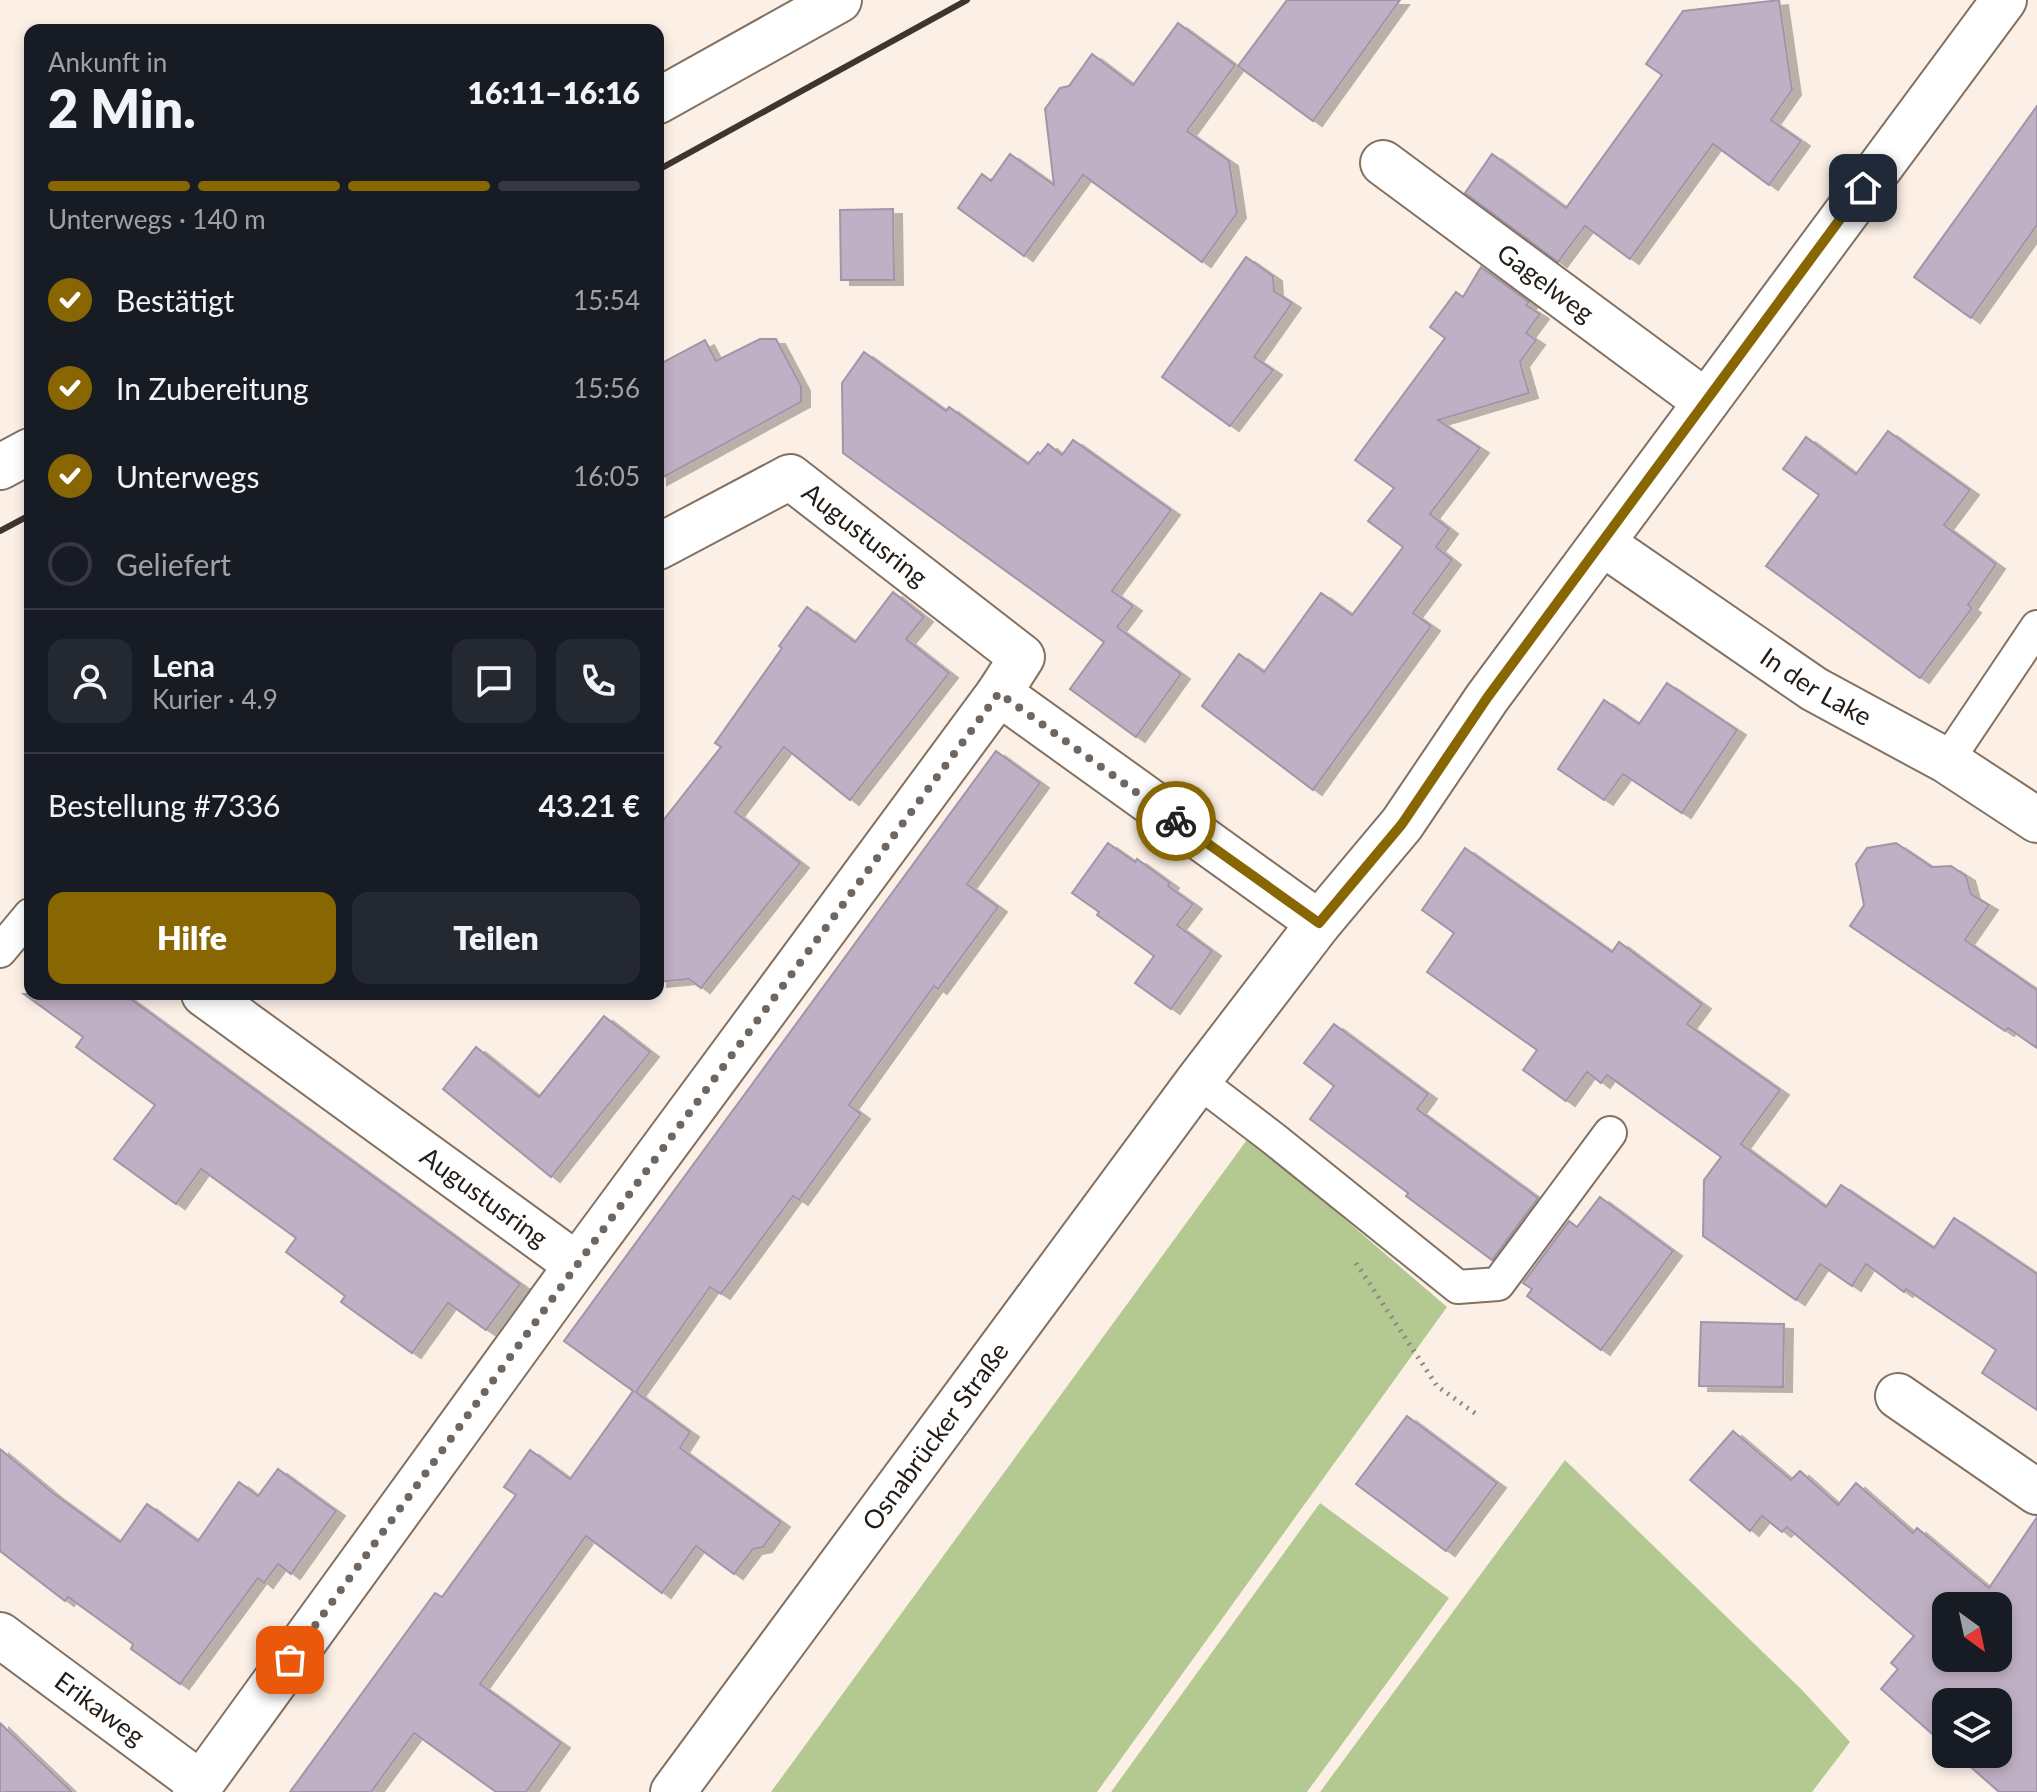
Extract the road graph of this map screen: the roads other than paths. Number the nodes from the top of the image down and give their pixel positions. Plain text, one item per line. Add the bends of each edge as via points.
1 (839, 0) edge
2 (2004, 0) edge
3 (664, 98) edge
4 (1383, 163) dead end
5 (1706, 402) junction
6 (24, 454) edge
7 (0, 467) edge
8 (1602, 543) junction
9 (664, 544) edge
10 (2037, 627) edge
11 (999, 693) junction
12 (1947, 761) junction
13 (2037, 820) edge
14 (24, 922) edge
15 (1319, 923) junction
16 (0, 951) edge
17 (212, 1000) edge
18 (1198, 1081) junction
19 (1610, 1133) dead end
20 (577, 1265) junction
21 (1898, 1396) dead end
22 (2037, 1492) edge
23 (0, 1635) edge
24 (198, 1788) edge
25 (673, 1792) edge

1 - 3 street
2 - 5 street, Osnabrücker Straße
4 - 5 street, Gagelweg
5 - 8 street, Osnabrücker Straße
6 - 7 street
8 - 12 street, In der Lake via 1814,689
8 - 15 street, Osnabrücker Straße via 1402,824
9 - 11 street, Augustusring via 790,477 1022,657
10 - 12 lane
11 - 15 street
11 - 20 street, Augustusring
12 - 13 street, In der Lake
14 - 16 lane
15 - 18 street, Osnabrücker Straße
17 - 20 street, Augustusring
18 - 19 lane via 1458,1287 1498,1284
18 - 25 street, Osnabrücker Straße
20 - 24 street
21 - 22 street
23 - 24 street, Erikaweg

